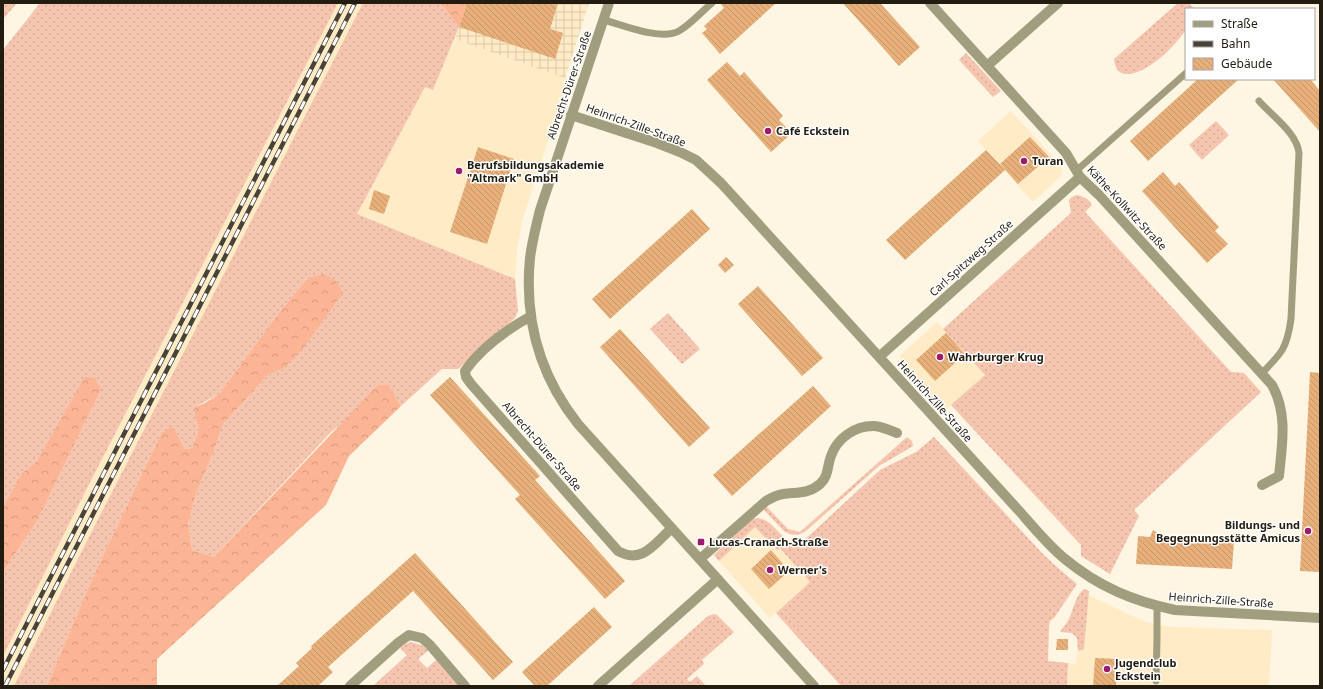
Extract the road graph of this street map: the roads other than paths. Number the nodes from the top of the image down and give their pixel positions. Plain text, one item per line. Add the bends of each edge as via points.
1 (609, 3) edge
2 (712, 3) edge
3 (930, 3) edge
4 (1058, 3) edge
5 (604, 20) junction
6 (987, 66) junction
7 (1185, 73) edge
8 (1259, 101) dead end
9 (572, 115) junction
10 (1078, 174) junction
11 (531, 316) junction
12 (879, 357) junction
13 (1262, 373) junction
14 (897, 433) dead end
15 (1262, 485) dead end
16 (672, 528) junction
17 (700, 559) junction
18 (718, 579) junction
19 (1157, 606) junction
20 (1320, 618) edge
21 (1156, 681) dead end
22 (350, 686) edge
23 (465, 686) edge
24 (598, 686) edge
25 (814, 686) edge

1 - 5 street, Albrecht-Dürer-Straße
2 - 5 lane via 677,32 665,35
3 - 6 street, Käthe-Kollwitz-Straße
4 - 6 street
5 - 9 street, Albrecht-Dürer-Straße
6 - 10 street, Käthe-Kollwitz-Straße via 1066,152
7 - 10 lane
8 - 13 lane via 1294,138 1299,153 1289,333 1286,345
9 - 11 street, Albrecht-Dürer-Straße via 540,210 534,236 529,278
9 - 12 street, Heinrich-Zille-Straße via 657,143 696,160 721,183
10 - 12 street, Carl-Spitzweg-Straße
10 - 13 street, Käthe-Kollwitz-Straße
11 - 16 street, Albrecht-Dürer-Straße via 544,366 565,407
11 - 16 street, Albrecht-Dürer-Straße via 505,332 470,363 465,371 466,377 618,551 626,556 642,555
12 - 19 street, Heinrich-Zille-Straße via 1065,559 1120,594
13 - 15 street, Käthe-Kollwitz-Straße via 1279,397 1282,408 1279,476
14 - 17 street via 875,426 850,432 842,438 830,456 827,474 821,483 807,491 782,494 766,501
16 - 17 street, Albrecht-Dürer-Straße
17 - 18 street, Albrecht-Dürer-Straße
18 - 24 street
18 - 25 street, Albrecht-Dürer-Straße
19 - 20 street, Heinrich-Zille-Straße via 1197,612
19 - 21 lane
22 - 23 street via 409,635 426,641

